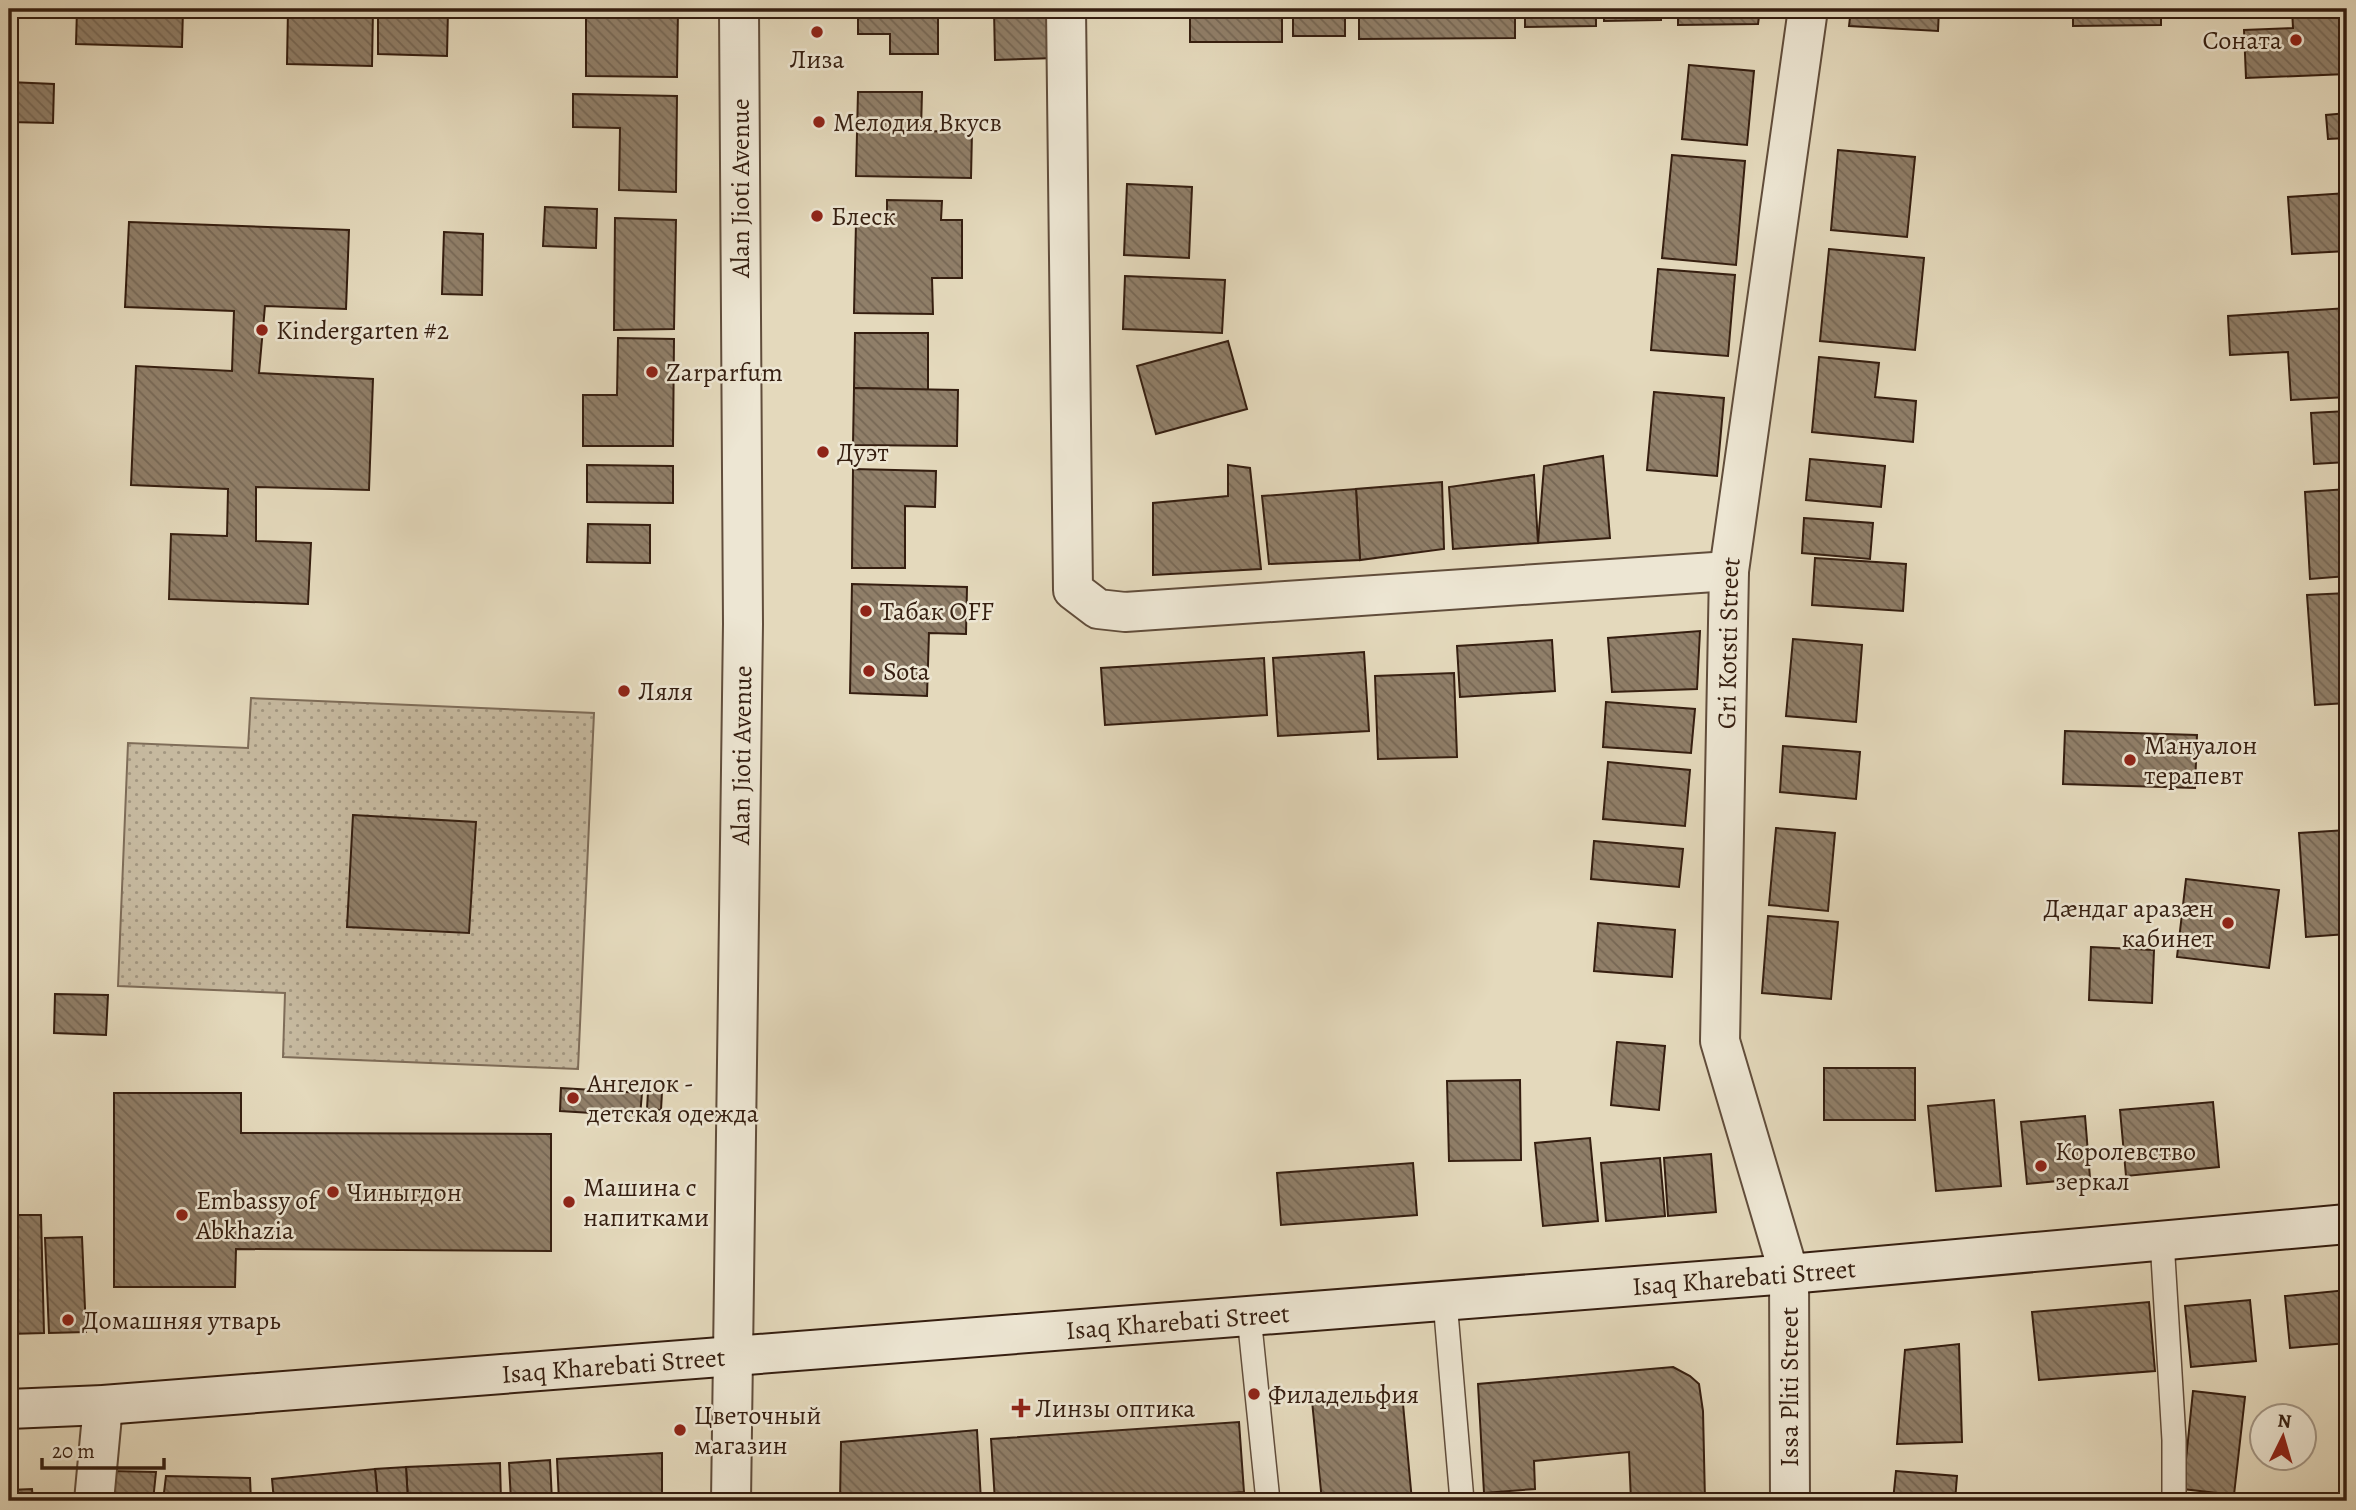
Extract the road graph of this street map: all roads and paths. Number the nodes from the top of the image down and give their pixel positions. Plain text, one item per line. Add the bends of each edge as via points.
1 (739, 9) edge
2 (1066, 9) edge
3 (1808, 9) edge
4 (1729, 572) junction
5 (2347, 1224) edge
6 (2162, 1240) junction
7 (1788, 1274) junction
8 (1446, 1301) junction
9 (1250, 1316) junction
10 (733, 1357) junction
11 (103, 1405) junction
12 (9, 1409) edge
13 (94, 1501) edge
14 (731, 1501) edge
15 (1268, 1501) edge
16 (1462, 1501) edge
17 (1790, 1501) edge
18 (2174, 1501) edge

1 - 10 street, Alan Jioti Avenue via 743,624
2 - 4 street via 1073,590 1098,609 1125,612
3 - 4 street, Gri Kotsti Street
4 - 7 street, Gri Kotsti Street via 1720,1041
5 - 6 street, Isaq Kharebati Street
6 - 7 street, Isaq Kharebati Street
6 - 18 lane
7 - 8 street, Isaq Kharebati Street
7 - 17 street, Issa Pliti Street
8 - 9 street, Isaq Kharebati Street
8 - 16 lane
9 - 10 street, Isaq Kharebati Street
9 - 15 lane
10 - 11 street, Isaq Kharebati Street
10 - 14 street, Alan Jioti Avenue
11 - 12 street, Isaq Kharebati Street
11 - 13 street

